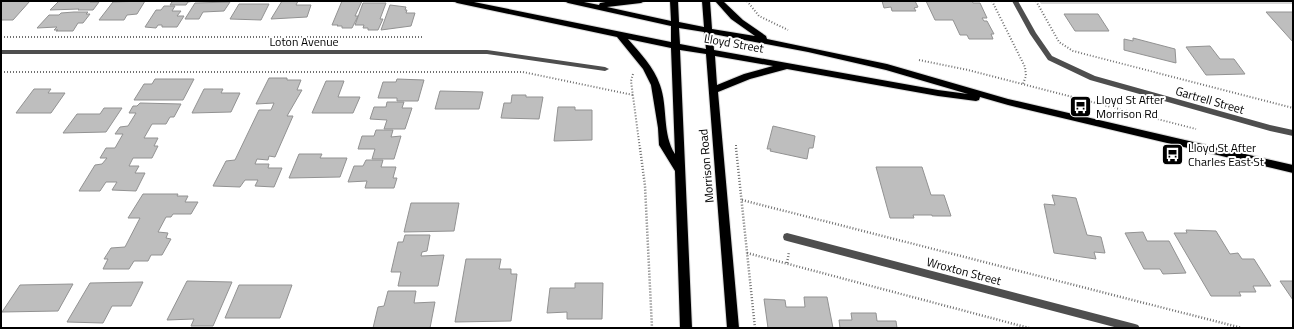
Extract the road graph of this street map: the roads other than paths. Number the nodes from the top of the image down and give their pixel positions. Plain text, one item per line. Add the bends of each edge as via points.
1 (457, 1) edge
2 (568, 1) edge
3 (641, 1) edge
4 (674, 1) edge
5 (706, 1) edge
6 (720, 1) edge
7 (1015, 1) edge
8 (591, 6) junction
9 (675, 25) junction
10 (708, 30) junction
11 (620, 35) junction
12 (768, 41) junction
13 (675, 46) junction
14 (1, 52) edge
15 (710, 52) junction
16 (795, 67) junction
17 (606, 69) dead end
18 (713, 91) junction
19 (1008, 102) junction
20 (1293, 133) edge
21 (680, 169) junction
22 (1293, 170) edge
23 (787, 237) dead end
24 (686, 328) edge
25 (732, 328) edge
26 (1135, 328) edge

1 - 11 main road, Lloyd Street
2 - 8 main road, Lloyd Street
3 - 8 main road
4 - 9 main road, Morrison Road
5 - 10 main road, Morrison Road
6 - 12 main road via 743,24
7 - 20 street, Gartrell Street via 1050,58 1093,78
8 - 9 main road, Lloyd Street
9 - 10 main road, Lloyd Street
9 - 13 main road, Morrison Road
10 - 12 main road, Lloyd Street
10 - 15 main road, Morrison Road
11 - 13 main road, Lloyd Street
11 - 21 main road via 647,68 656,85 664,145
12 - 19 main road, Lloyd Street via 887,67
13 - 15 main road, Lloyd Street
13 - 21 main road, Morrison Road
14 - 17 street, Loton Avenue via 487,52
15 - 16 main road, Lloyd Street
15 - 18 main road, Morrison Road
16 - 18 main road via 763,71
16 - 19 main road, Lloyd Street via 938,93
18 - 25 main road, Morrison Road
19 - 22 main road, Lloyd Street
21 - 24 main road, Morrison Road
23 - 26 street, Wroxton Street

